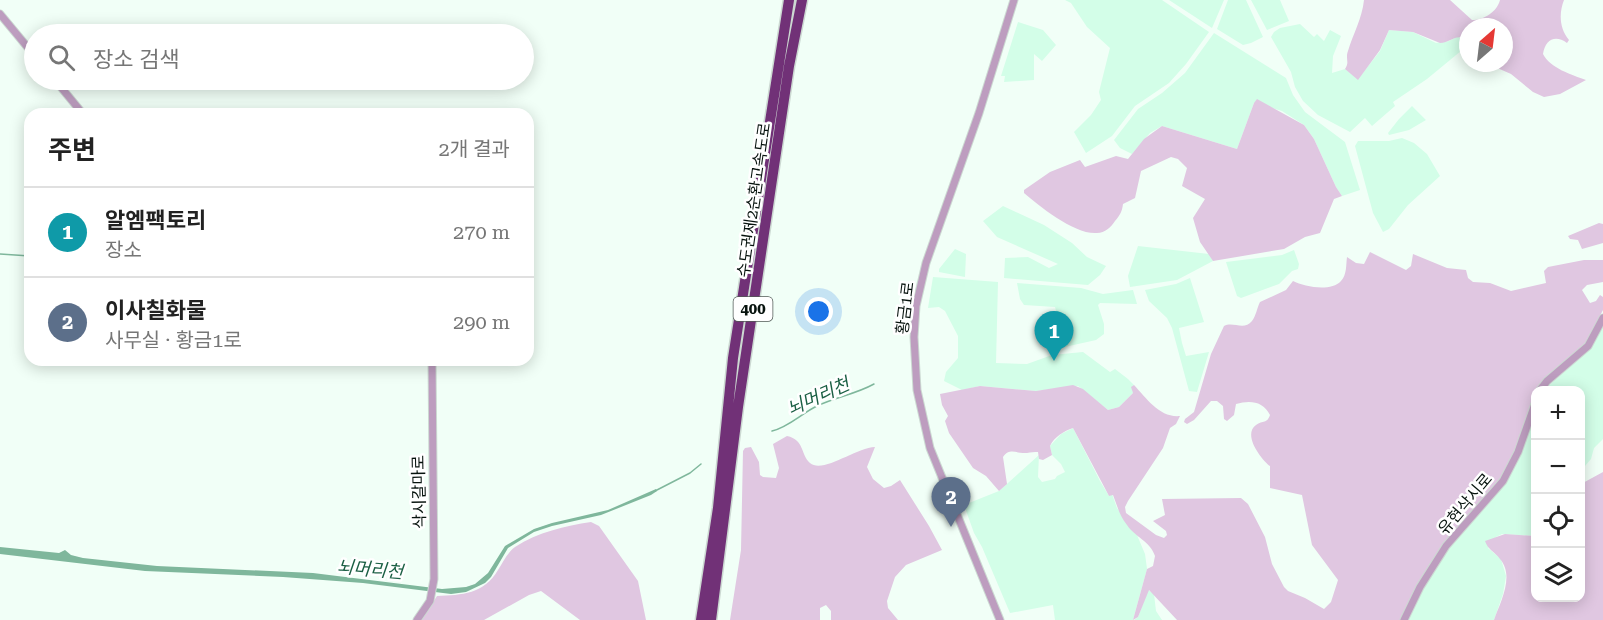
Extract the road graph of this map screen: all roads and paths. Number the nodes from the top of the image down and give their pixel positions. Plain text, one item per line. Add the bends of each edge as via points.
1 (789, 0) edge
2 (802, 0) edge
3 (1014, 0) edge
4 (0, 14) edge
5 (24, 43) edge
6 (63, 90) edge
7 (78, 108) edge
8 (1603, 318) edge
9 (432, 366) edge
10 (1543, 386) edge
11 (1531, 414) edge
12 (417, 620) edge
13 (701, 620) edge
14 (711, 620) edge
15 (1000, 620) edge
16 (1404, 620) edge

1 - 13 highway, 수도권제2순환고속도로 / 400 via 735,347 718,508
2 - 14 highway, 수도권제2순환고속도로 / 400 via 738,407
3 - 15 street, 황금1로 via 926,263 914,337 916,390 930,448
4 - 5 street
6 - 7 street
8 - 10 street via 1588,346
9 - 12 street, 삭시갈마로 via 434,581 432,594
11 - 16 street, 유현삭시로 via 1507,475 1446,546

